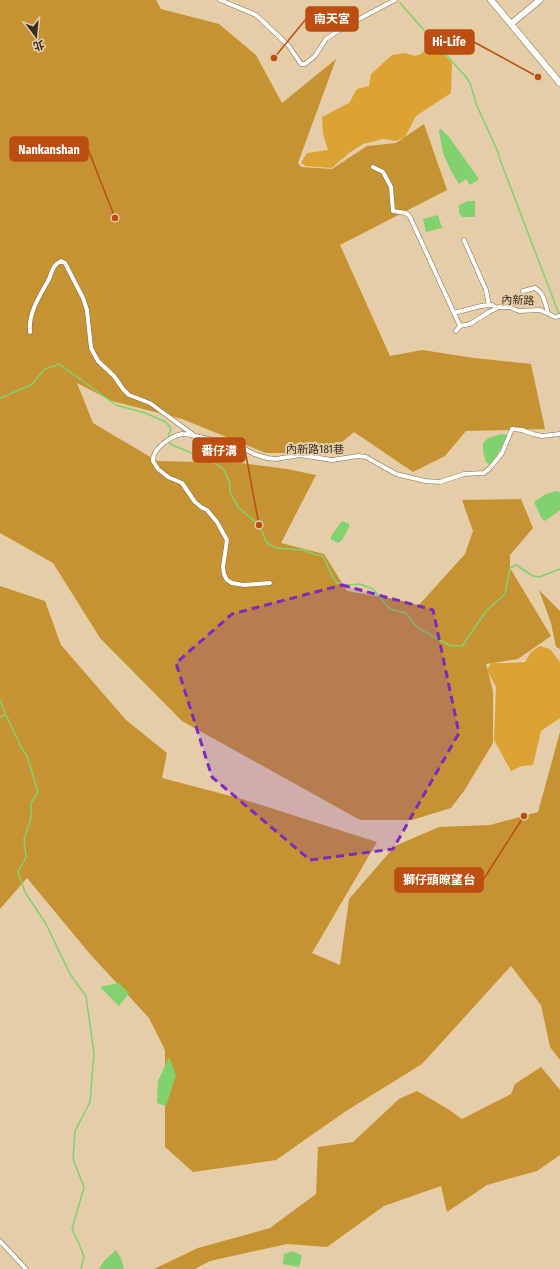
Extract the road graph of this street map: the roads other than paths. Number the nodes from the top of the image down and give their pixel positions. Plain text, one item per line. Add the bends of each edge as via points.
1 (220, 0) edge
2 (395, 0) edge
3 (491, 0) edge
4 (540, 0) edge
5 (512, 23) junction
6 (560, 83) edge
7 (373, 166) dead end
8 (464, 240) dead end
9 (523, 291) dead end
10 (489, 305) junction
11 (497, 308) junction
12 (548, 312) junction
13 (454, 313) junction
14 (560, 316) edge
15 (460, 326) junction
16 (456, 331) dead end
17 (30, 332) dead end
18 (560, 434) edge
19 (195, 436) junction
20 (270, 583) dead end
21 (0, 1241) edge
22 (26, 1269) edge

1 - 2 street via 256,15 289,46 301,64 315,56 326,39
3 - 5 street
4 - 5 street
5 - 6 street
7 - 13 street via 383,172 391,187 393,212 406,213 410,217
8 - 10 street via 486,290
9 - 12 street via 535,288 540,291
10 - 11 street
10 - 13 street
11 - 12 street, 內新路 via 509,307 519,312
11 - 15 street, 內新路 via 470,324
12 - 14 street, 內新路
13 - 15 street
15 - 16 street, 內新路
17 - 19 street, 內新路181巷 via 29,325 37,300 53,269 61,261 65,263 83,298 87,310 91,348 98,361 129,395 150,403
18 - 19 street, 內新路181巷 via 542,436 512,429 502,453 491,468 484,473 464,474 440,482 396,474 366,457 332,460 300,455 267,458 227,442
19 - 20 street via 182,434 165,442 154,453 153,461 168,477 182,483 195,502 207,510 217,522 227,540 223,567 227,580 244,585
21 - 22 street

